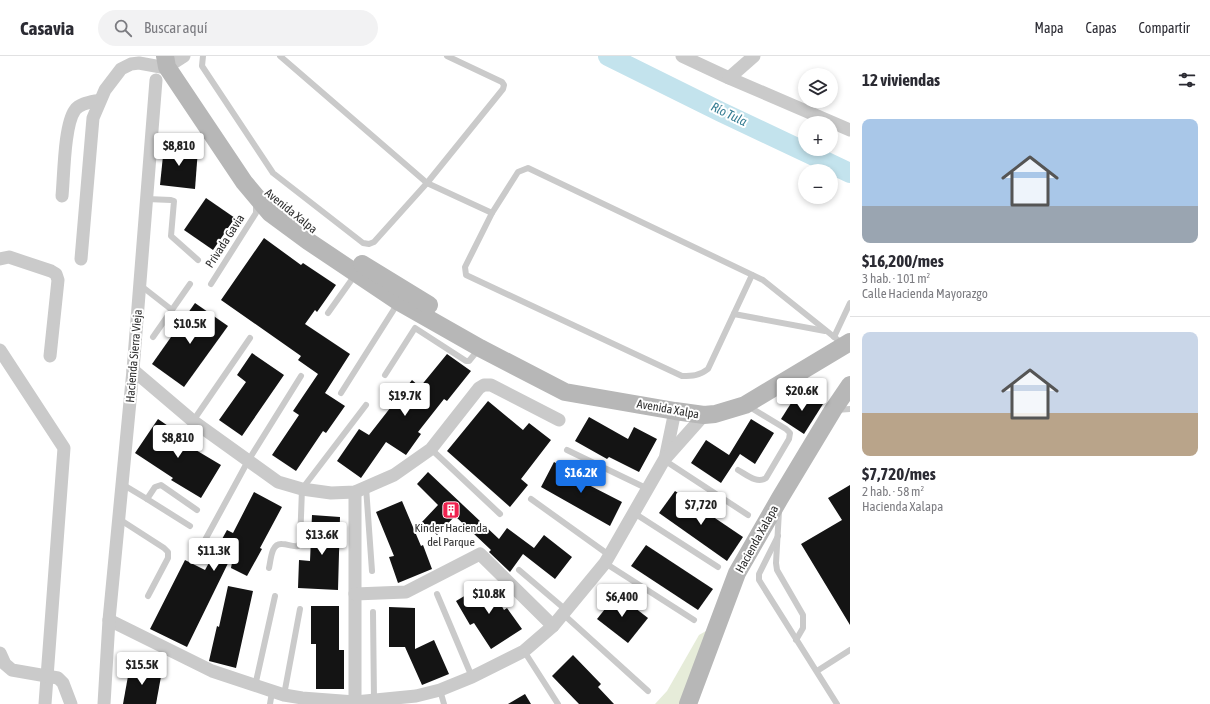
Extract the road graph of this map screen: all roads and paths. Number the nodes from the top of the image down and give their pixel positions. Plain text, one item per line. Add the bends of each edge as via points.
1 (203, 56) edge
2 (280, 56) edge
3 (447, 56) edge
4 (682, 56) edge
5 (754, 56) edge
6 (169, 63) edge
7 (729, 78) junction
8 (100, 100) junction
9 (850, 130) edge
10 (426, 183) junction
11 (258, 195) junction
12 (62, 196) dead end
13 (147, 199) junction
14 (492, 213) junction
15 (0, 259) edge
16 (81, 259) dead end
17 (198, 260) dead end
18 (359, 269) junction
19 (752, 275) junction
20 (190, 284) dead end
21 (211, 284) dead end
22 (140, 285) junction
23 (402, 297) junction
24 (850, 303) edge
25 (172, 310) junction
26 (328, 313) dead end
27 (734, 314) junction
28 (827, 332) junction
29 (153, 337) dead end
30 (250, 338) dead end
31 (483, 342) junction
32 (843, 342) edge
33 (0, 350) edge
34 (50, 356) dead end
35 (133, 370) junction
36 (385, 375) dead end
37 (301, 376) dead end
38 (850, 385) edge
39 (341, 393) dead end
40 (366, 405) dead end
41 (745, 405) junction
42 (841, 410) edge
43 (675, 411) junction
44 (704, 415) junction
45 (193, 420) junction
46 (559, 420) dead end
47 (431, 449) junction
48 (567, 450) dead end
49 (664, 460) junction
50 (248, 461) junction
51 (738, 470) dead end
52 (122, 484) junction
53 (302, 489) junction
54 (648, 489) junction
55 (360, 490) junction
56 (780, 498) junction
57 (147, 499) junction
58 (531, 499) dead end
59 (197, 510) dead end
60 (634, 513) junction
61 (500, 514) dead end
62 (748, 515) dead end
63 (118, 519) junction
64 (190, 526) dead end
65 (778, 536) junction
66 (205, 540) dead end
67 (607, 559) junction
68 (718, 566) dead end
69 (268, 568) dead end
70 (520, 570) dead end
71 (372, 571) dead end
72 (355, 594) junction
73 (437, 594) dead end
74 (148, 596) dead end
75 (275, 596) dead end
76 (300, 608) dead end
77 (373, 612) dead end
78 (564, 612) junction
79 (109, 620) junction
80 (694, 620) dead end
81 (553, 626) junction
82 (796, 640) junction
83 (850, 650) edge
84 (524, 651) junction
85 (0, 653) edge
86 (817, 671) junction
87 (47, 676) junction
88 (472, 677) junction
89 (256, 686) junction
90 (440, 690) junction
91 (648, 691) dead end
92 (276, 697) edge
93 (374, 700) junction
94 (417, 700) edge
95 (302, 701) edge
96 (355, 702) junction
97 (45, 704) edge
98 (71, 704) edge
99 (104, 704) edge
100 (444, 704) edge
101 (558, 704) edge
102 (688, 704) edge
103 (837, 704) edge

1 - 10 lane via 202,66 273,173 363,243 374,242
2 - 10 lane
3 - 10 lane via 504,85
4 - 7 street
5 - 7 street
6 - 8 street via 161,67 139,63 121,68
6 - 11 main road, Avenida Xalpa via 244,182
6 - 13 street, Hacienda Sierra Vieja
6 - 18 main road, Avenida Xalpa via 265,192
7 - 9 street
8 - 12 street via 85,103 75,109 68,123
8 - 16 street via 93,118
10 - 14 lane
11 - 18 main road, Avenida Xalpa via 270,213 308,241
11 - 21 lane, Privada Gavia via 256,213
13 - 17 lane via 174,202 171,236
13 - 22 street, Hacienda Sierra Vieja
14 - 19 lane via 518,172 528,168
14 - 27 lane via 465,267 466,275 673,373 693,376 708,369
15 - 34 street via 9,257 56,274 58,280
18 - 23 main road, Avenida Xalpa
18 - 26 lane
19 - 27 lane
19 - 28 lane via 771,285
20 - 25 lane
22 - 25 lane
22 - 35 street, Hacienda Sierra Vieja
23 - 31 main road, Avenida Xalpa
23 - 39 lane
24 - 32 lane
25 - 29 lane
27 - 28 lane
28 - 32 lane
30 - 45 lane
31 - 36 lane via 469,361 466,361 415,328
31 - 43 main road, Avenida Xalpa via 565,392
32 - 41 main road, Avenida Xalpa
33 - 87 street via 64,448
35 - 45 street
35 - 52 street, Hacienda Sierra Vieja
37 - 50 lane
38 - 42 main road, Hacienda Xalapa
40 - 53 lane
41 - 44 main road, Avenida Xalpa via 725,412
41 - 51 lane via 786,428 790,433 766,478 756,480
42 - 56 main road, Hacienda Xalapa
43 - 44 main road, Avenida Xalpa
43 - 49 street
44 - 49 street
45 - 50 street
46 - 47 street via 491,386 484,385
47 - 55 street via 394,475
47 - 61 lane
48 - 54 lane
49 - 54 street
49 - 62 lane
50 - 53 street via 278,482
50 - 66 lane
52 - 57 lane
52 - 63 street, Hacienda Sierra Vieja
53 - 55 street via 331,493
53 - 69 lane via 300,543 294,547 277,545
54 - 60 street
55 - 71 lane
55 - 72 street
56 - 65 lane
56 - 102 main road, Hacienda Xalapa via 737,573
57 - 59 lane via 155,487 161,485
57 - 64 lane
58 - 67 lane
60 - 67 street
60 - 68 lane
63 - 74 lane via 168,552 168,558
63 - 79 street, Hacienda Sierra Vieja
65 - 82 lane via 777,570 803,615 803,628
65 - 82 lane via 759,574 759,580
67 - 78 street
67 - 80 lane
70 - 78 lane
72 - 81 street via 406,592 480,554
72 - 96 street
73 - 88 lane
75 - 89 lane
76 - 92 lane
77 - 93 lane
78 - 81 street
78 - 91 lane
79 - 89 street via 212,671
79 - 99 street, Hacienda Sierra Vieja
81 - 84 street
82 - 86 lane
83 - 86 lane
84 - 88 street
84 - 101 lane
85 - 87 street via 5,664 12,670
86 - 103 lane
87 - 97 street
87 - 98 street via 61,680
88 - 90 street
89 - 92 street
90 - 94 street
90 - 100 lane
92 - 95 street
93 - 94 street
93 - 96 street
95 - 96 street

